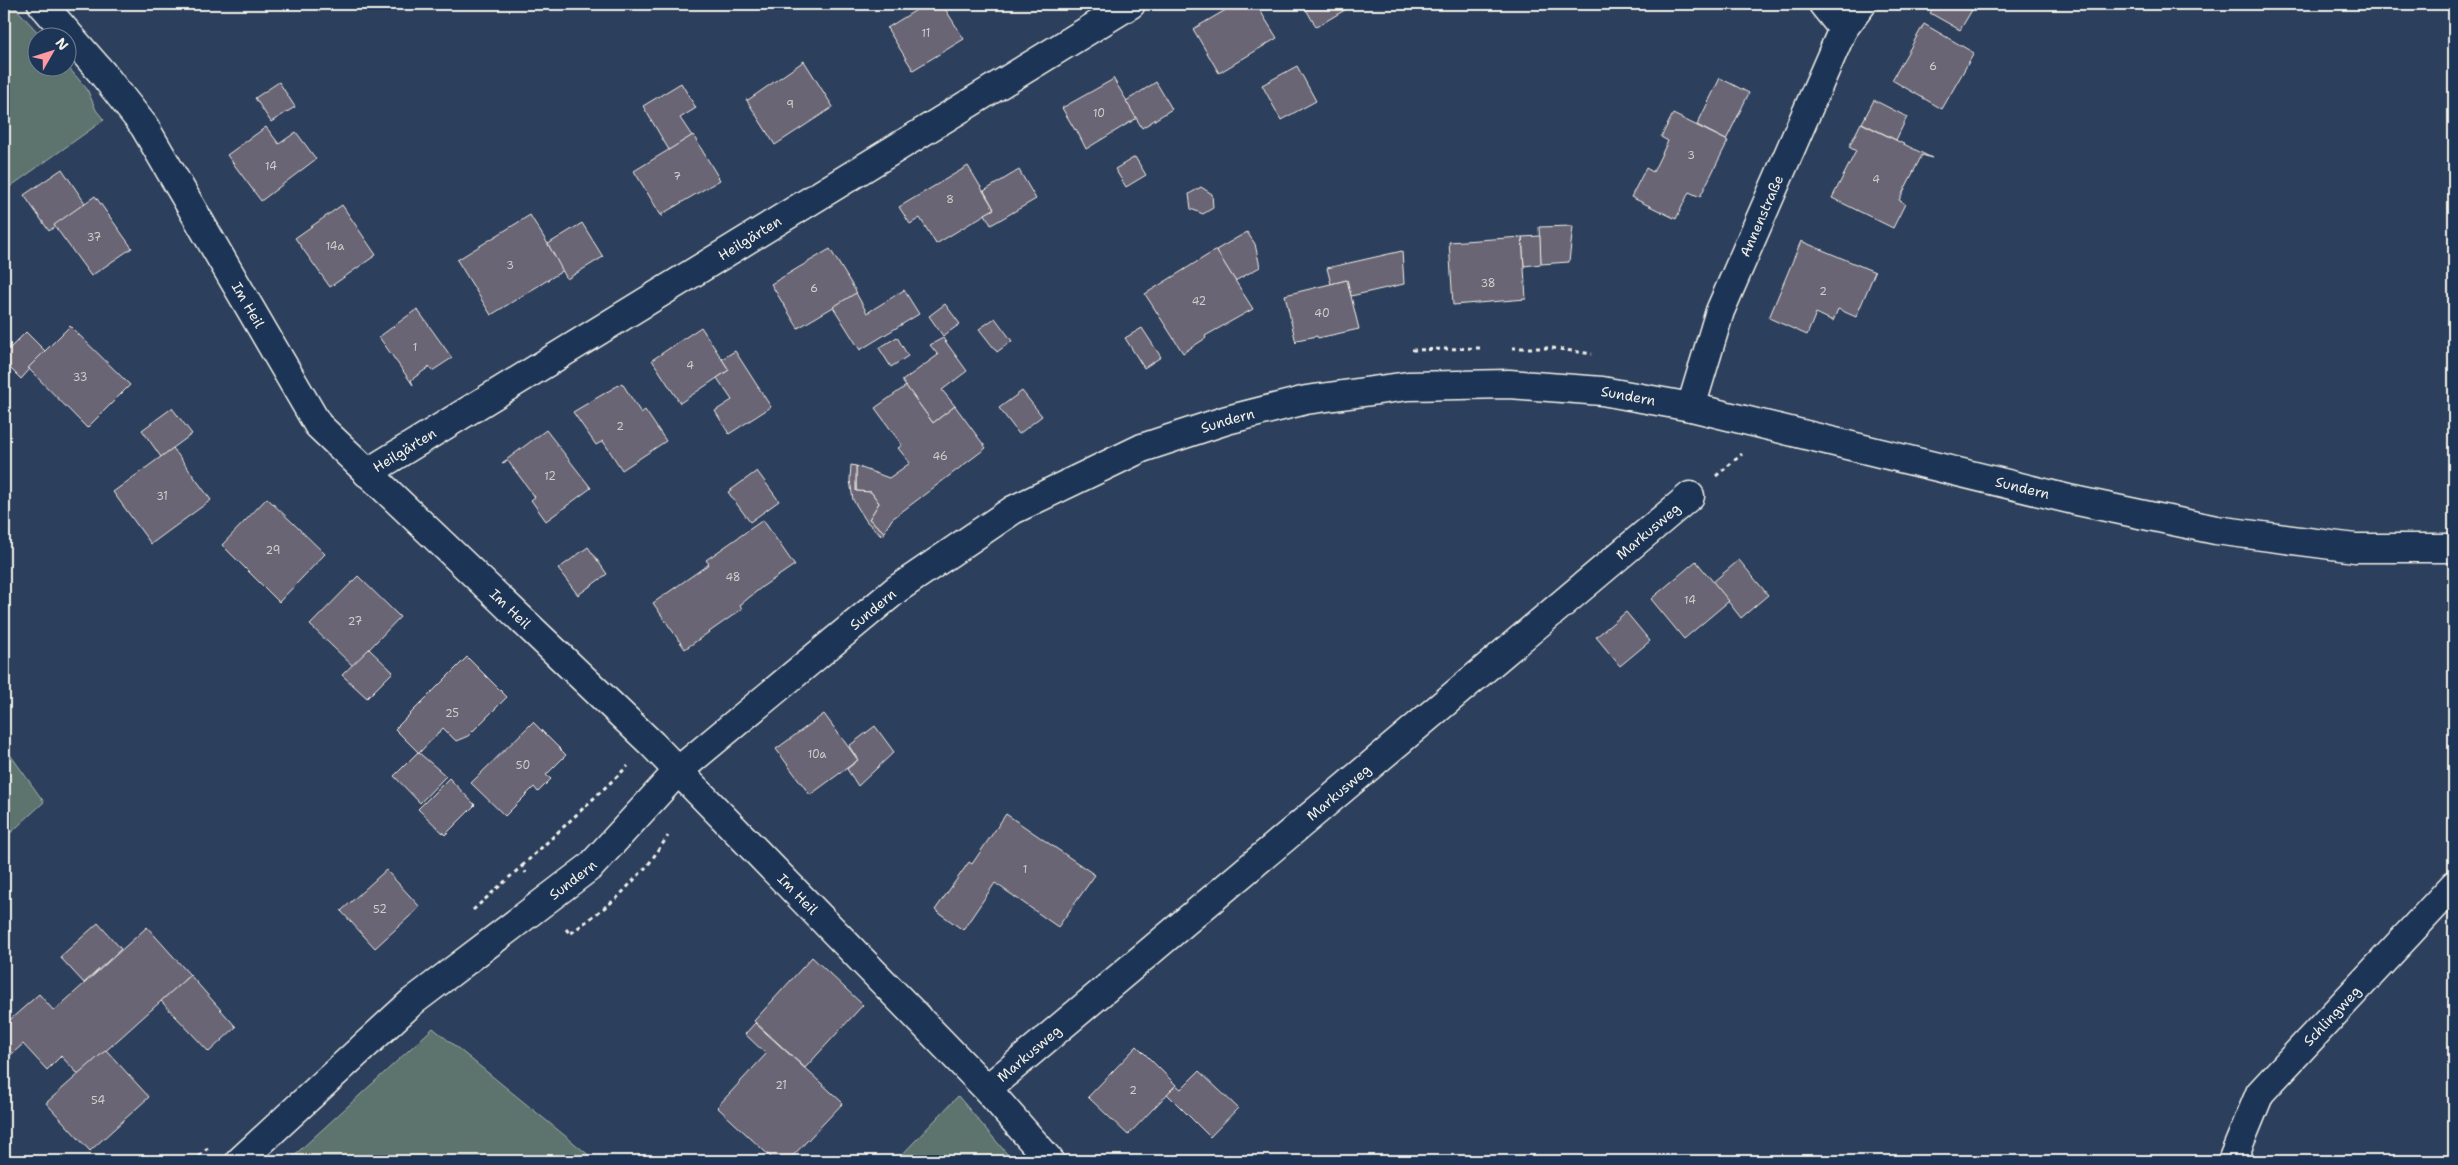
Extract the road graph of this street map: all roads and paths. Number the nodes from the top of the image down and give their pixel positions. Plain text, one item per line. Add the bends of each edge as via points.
1 (42, 4) edge
2 (1131, 4) edge
3 (1823, 4) edge
4 (1862, 4) edge
5 (1843, 29) junction
6 (1691, 407) junction
7 (1764, 425) junction
8 (367, 473) junction
9 (1690, 496) joint
10 (2454, 548) edge
11 (652, 744) junction
12 (678, 771) junction
13 (522, 866) dead end
14 (2454, 885) edge
15 (987, 1089) junction
16 (240, 1161) edge
17 (1050, 1161) edge
18 (2232, 1161) edge

1 - 8 street, Im Heil via 144,126 318,424
2 - 8 street, Heilgärten
3 - 5 street
4 - 5 street, Annenstraße
5 - 6 street, Annenstraße via 1720,311
6 - 7 street, Sundern
6 - 12 street, Sundern via 1602,391 1537,386 1408,386 1306,400 1226,420 1142,448 1013,510 897,589
7 - 9 path via 1738,460
7 - 10 street, Sundern via 2073,500 2216,530 2355,548
8 - 11 street, Im Heil
9 - 15 street, Markusweg
11 - 12 street, Im Heil
11 - 13 path
12 - 15 street, Im Heil
12 - 16 street, Sundern via 591,866 412,1002
14 - 18 street, Schlingweg via 2260,1093
15 - 17 street, Im Heil

